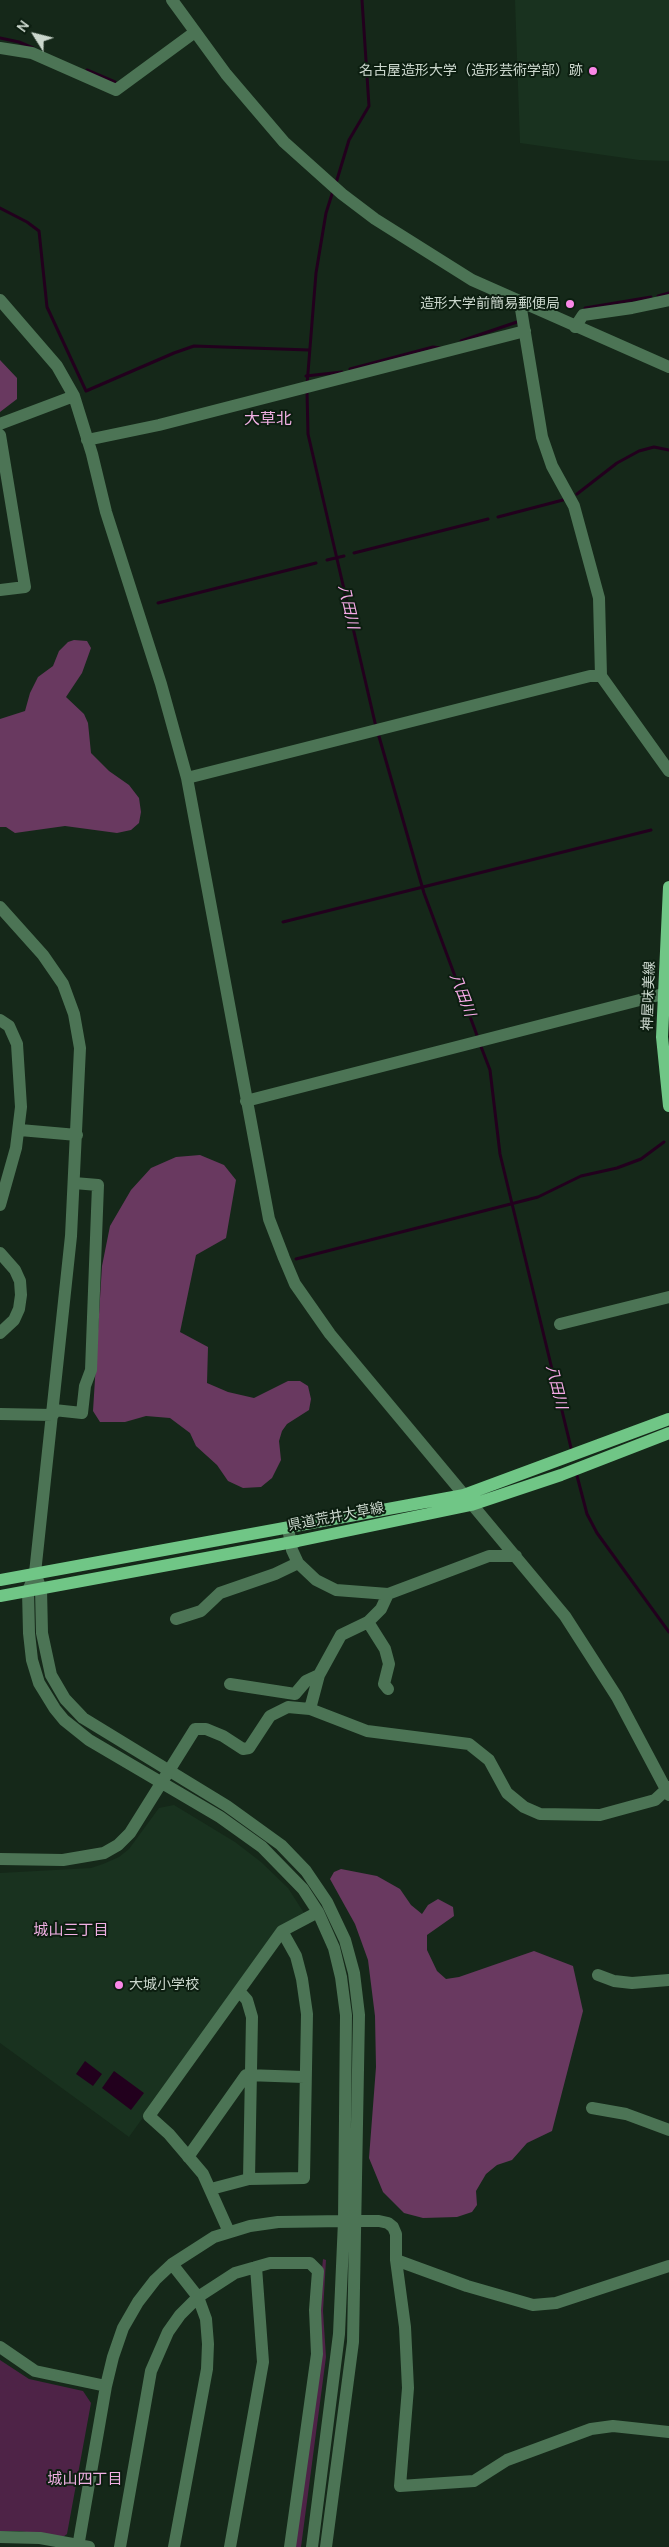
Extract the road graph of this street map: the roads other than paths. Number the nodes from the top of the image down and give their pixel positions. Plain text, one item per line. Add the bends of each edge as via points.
1 (172, 0) edge
2 (195, 32) junction
3 (0, 48) edge
4 (0, 300) edge
5 (669, 300) edge
6 (520, 303) junction
7 (575, 327) junction
8 (525, 331) junction
9 (669, 367) edge
10 (74, 396) junction
11 (0, 424) edge
12 (0, 436) edge
13 (87, 440) junction
14 (0, 590) edge
15 (600, 676) junction
16 (669, 771) edge
17 (187, 778) junction
18 (669, 887) edge
19 (0, 907) edge
20 (5, 923) edge
21 (663, 994) junction
22 (0, 1020) edge
23 (246, 1101) junction
24 (669, 1106) edge
25 (20, 1130) junction
26 (77, 1135) junction
27 (6, 1165) edge
28 (74, 1183) junction
29 (0, 1205) edge
30 (0, 1253) edge
31 (669, 1297) edge
32 (560, 1324) dead end
33 (0, 1333) edge
34 (53, 1412) junction
35 (0, 1414) edge
36 (669, 1419) edge
37 (669, 1433) edge
38 (467, 1500) junction
39 (288, 1528) junction
40 (291, 1542) junction
41 (516, 1556) junction
42 (298, 1563) junction
43 (35, 1573) junction
44 (0, 1580) edge
45 (41, 1589) junction
46 (28, 1591) junction
47 (388, 1594) junction
48 (0, 1596) edge
49 (176, 1619) dead end
50 (368, 1622) junction
51 (319, 1675) junction
52 (230, 1684) dead end
53 (388, 1689) dead end
54 (310, 1708) junction
55 (169, 1771) junction
56 (161, 1784) junction
57 (668, 1790) edge
58 (0, 1859) edge
59 (318, 1912) junction
60 (282, 1932) junction
61 (598, 1975) dead end
62 (669, 1980) edge
63 (239, 1991) junction
64 (250, 2074) junction
65 (304, 2077) junction
66 (228, 2103) junction
67 (250, 2104) junction
68 (592, 2108) dead end
69 (669, 2130) edge
70 (188, 2157) junction
71 (250, 2179) junction
72 (211, 2189) junction
73 (344, 2221) junction
74 (357, 2221) junction
75 (229, 2232) junction
76 (396, 2260) junction
77 (172, 2264) junction
78 (669, 2266) edge
79 (256, 2268) junction
80 (198, 2297) junction
81 (0, 2347) edge
82 (106, 2386) junction
83 (669, 2432) edge
84 (0, 2537) edge
85 (38, 2543) edge
86 (124, 2545) edge
87 (82, 2546) edge
88 (174, 2547) edge
89 (230, 2547) edge
90 (290, 2547) edge
91 (312, 2547) edge
92 (326, 2547) edge

1 - 2 street
2 - 3 street via 116,90 32,53
2 - 6 street via 264,119 342,194 401,237 472,280
4 - 10 street via 57,366
5 - 7 street via 583,315
6 - 7 street
6 - 8 street
7 - 9 street
8 - 13 street via 159,425
8 - 15 street via 542,437 552,466 574,506 599,598
10 - 11 street
10 - 13 street
12 - 14 street via 25,587
13 - 17 street
15 - 16 street
15 - 17 street
17 - 23 street
18 - 21 main road, 神屋味美線
19 - 20 street
20 - 26 street via 43,955 63,984 74,1014 80,1048
21 - 23 street
21 - 24 main road, 神屋味美線 via 662,1037
22 - 25 street via 9,1026 17,1044
23 - 38 street via 269,1219 295,1284 330,1334
25 - 26 street
25 - 27 street
26 - 28 street
27 - 29 street
28 - 34 street
28 - 34 street via 98,1185 91,1370 85,1386 82,1413
30 - 33 street via 15,1270 21,1295 14,1320
31 - 32 street
34 - 35 street
34 - 43 street
36 - 38 main road, 県道荒井大草線 via 558,1460
37 - 38 main road, 県道荒井大草線 via 561,1475
38 - 39 main road, 県道荒井大草線
38 - 40 main road, 県道荒井大草線
38 - 41 street
39 - 40 street
39 - 43 main road, 県道荒井大草線
40 - 42 street
40 - 45 main road, 県道荒井大草線
41 - 47 street via 489,1556
41 - 57 street via 565,1616 617,1697
42 - 47 street via 316,1580 336,1590
42 - 49 street via 220,1593 201,1611
43 - 44 main road, 県道荒井大草線
43 - 45 street
43 - 46 street
45 - 46 main road, 県道荒井大草線
45 - 55 street via 46,1658 57,1687 83,1718
46 - 48 main road, 県道荒井大草線
46 - 56 street via 32,1660 46,1696 75,1730
47 - 50 street via 381,1610
50 - 51 street via 341,1635
50 - 53 street via 385,1649 390,1664 384,1684
51 - 52 street via 306,1682 295,1694
51 - 54 street
54 - 55 street via 282,1708 270,1716 249,1748 243,1749 223,1736 198,1728
54 - 57 street via 367,1731 469,1744 489,1760 507,1793 524,1807 540,1814 600,1816 655,1800
55 - 56 street
55 - 74 street via 271,1836 306,1871 336,1919 354,1974 359,2015
56 - 58 street via 130,1833 104,1853 63,1860
56 - 59 street via 220,1817 262,1847 297,1882
59 - 60 street
59 - 73 street via 334,1948 345,2001
60 - 63 street
60 - 65 street via 296,1956 302,1979 307,2014
61 - 62 street via 632,1983
63 - 64 street via 252,2017
63 - 70 street via 149,2116
64 - 65 street
64 - 66 street
64 - 67 street
65 - 71 street via 304,2178
66 - 67 street
66 - 70 street
67 - 71 street
68 - 69 street via 626,2114
70 - 72 street
71 - 72 street
72 - 75 street
73 - 74 street
73 - 75 street via 278,2222
73 - 91 street via 339,2334
74 - 76 street via 388,2223 393,2227
74 - 92 street via 353,2342
75 - 77 street via 200,2244
76 - 78 street via 533,2305 556,2303
76 - 83 street via 405,2327 408,2388 400,2486 474,2481 507,2460 590,2429 613,2426
77 - 80 street
77 - 82 street via 138,2302 123,2328
79 - 80 street via 236,2273
79 - 89 street via 263,2362
79 - 90 street via 270,2263 310,2263 318,2271 315,2310 317,2354
80 - 86 street via 168,2332 150,2371
80 - 88 street via 206,2320 207,2369
81 - 82 street via 35,2371
82 - 87 street
84 - 85 street
85 - 87 street

